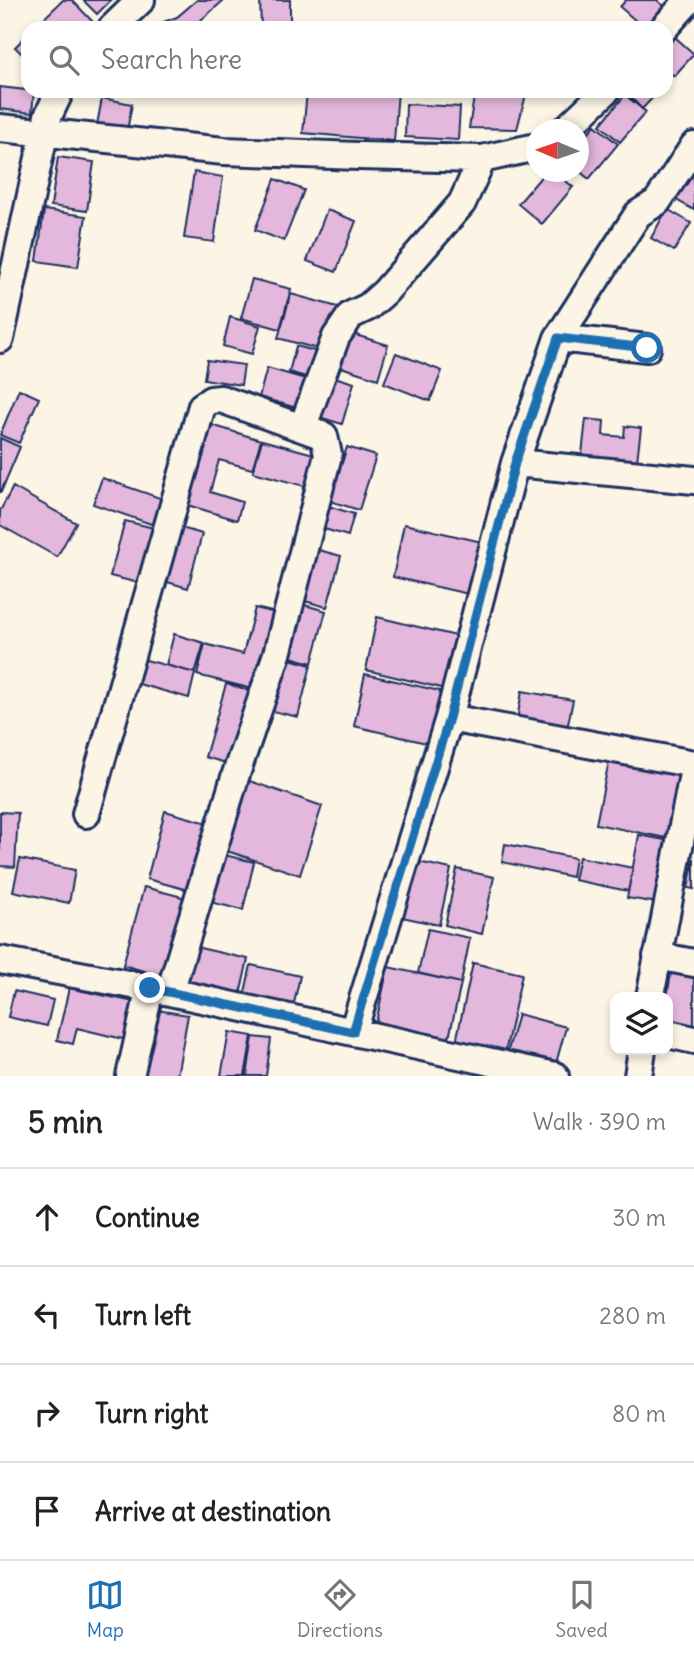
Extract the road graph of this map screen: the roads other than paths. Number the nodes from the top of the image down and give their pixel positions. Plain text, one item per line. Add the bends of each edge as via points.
1 (141, 0) edge
2 (690, 0) edge
3 (120, 21) edge
4 (670, 21) edge
5 (57, 98) edge
6 (599, 98) edge
7 (577, 119) edge
8 (47, 124) junction
9 (0, 128) edge
10 (694, 146) edge
11 (526, 149) edge
12 (482, 159) junction
13 (558, 338) junction
14 (0, 339) edge
15 (647, 348) dead end
16 (303, 426) junction
17 (515, 463) junction
18 (694, 480) edge
19 (449, 718) junction
20 (694, 767) edge
21 (86, 814) dead end
22 (657, 956) junction
23 (0, 960) edge
24 (694, 963) edge
25 (160, 990) junction
26 (651, 992) edge
27 (353, 1032) junction
28 (673, 1035) edge
29 (694, 1040) edge
30 (641, 1055) edge
31 (446, 1064) edge
32 (130, 1076) edge
33 (555, 1076) edge
34 (638, 1076) edge

1 - 3 street
2 - 4 street
5 - 8 street
6 - 7 street
8 - 9 street
8 - 12 street via 224,151
8 - 14 street
10 - 13 street via 657,202 638,214
11 - 12 street
12 - 16 street via 462,203 385,292 351,315 336,337
13 - 15 street
13 - 17 street
16 - 21 street via 221,399 202,406
16 - 25 street via 324,436 328,455 277,654
17 - 18 street
17 - 19 street
19 - 20 street
19 - 27 street
20 - 22 street
22 - 24 street
22 - 26 street
23 - 25 street
25 - 27 street
25 - 32 street
27 - 31 street
28 - 29 street
30 - 34 street
31 - 33 street

